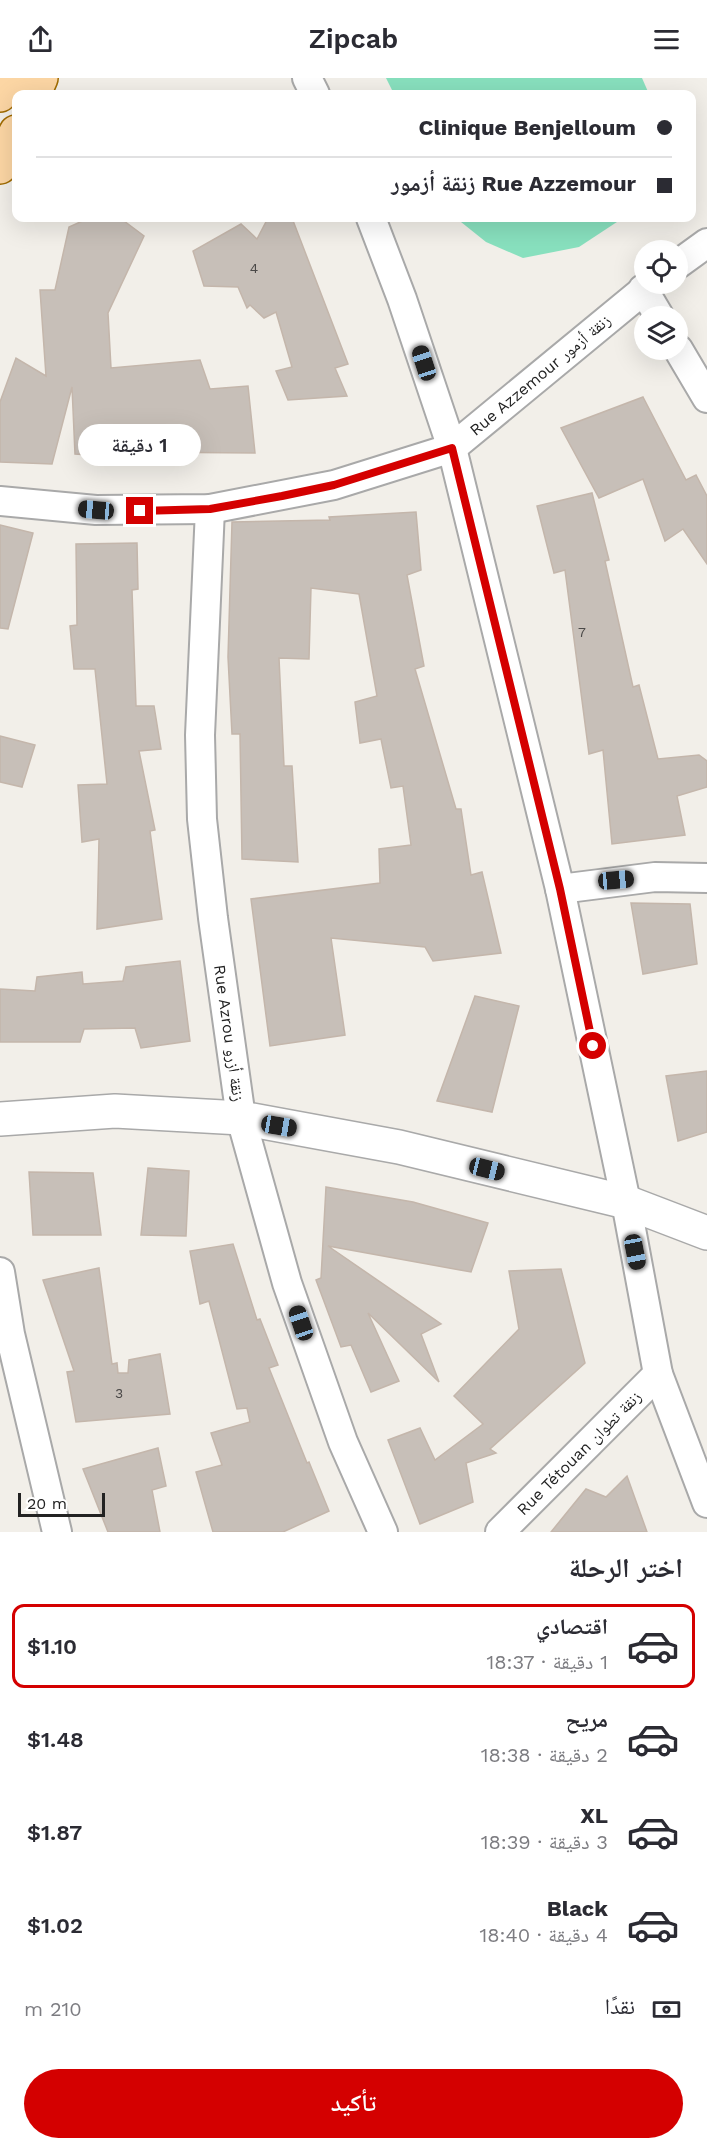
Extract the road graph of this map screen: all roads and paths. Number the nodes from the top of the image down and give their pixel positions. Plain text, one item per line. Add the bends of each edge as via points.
1 (8, 78) edge
2 (0, 95) edge
3 (12, 141) edge
4 (0, 167) edge
5 (373, 222) edge
6 (707, 243) edge
7 (688, 257) edge
8 (637, 294) edge
9 (685, 360) edge
10 (707, 398) edge
11 (452, 448) junction
12 (0, 501) edge
13 (210, 509) junction
14 (707, 878) edge
15 (560, 889) junction
16 (241, 1118) junction
17 (0, 1119) edge
18 (626, 1202) junction
19 (707, 1233) edge
20 (0, 1272) edge
21 (658, 1374) junction
22 (707, 1503) edge
23 (57, 1532) edge
24 (383, 1532) edge
25 (500, 1532) edge

1 - 2 main road
3 - 4 main road
5 - 11 street
6 - 7 street
8 - 11 street, Rue Azzemour زنقة أزمور
9 - 10 street
11 - 13 street, Rue Azzemour زنقة أزمور via 334,485
11 - 15 street
12 - 13 street, Rue Azzemour زنقة أزمور via 107,510
13 - 16 street, Rue Azrou زنقة أزرو via 200,735 202,819
14 - 15 street via 655,877
15 - 18 street
16 - 17 street via 115,1112
16 - 18 street via 399,1148
16 - 24 street, Rue Azrou زنقة أزرو via 287,1283 346,1451
18 - 19 street
18 - 21 street
20 - 23 street via 10,1334
21 - 22 street
21 - 25 street, Rue Tétouan زنقة تطوان

